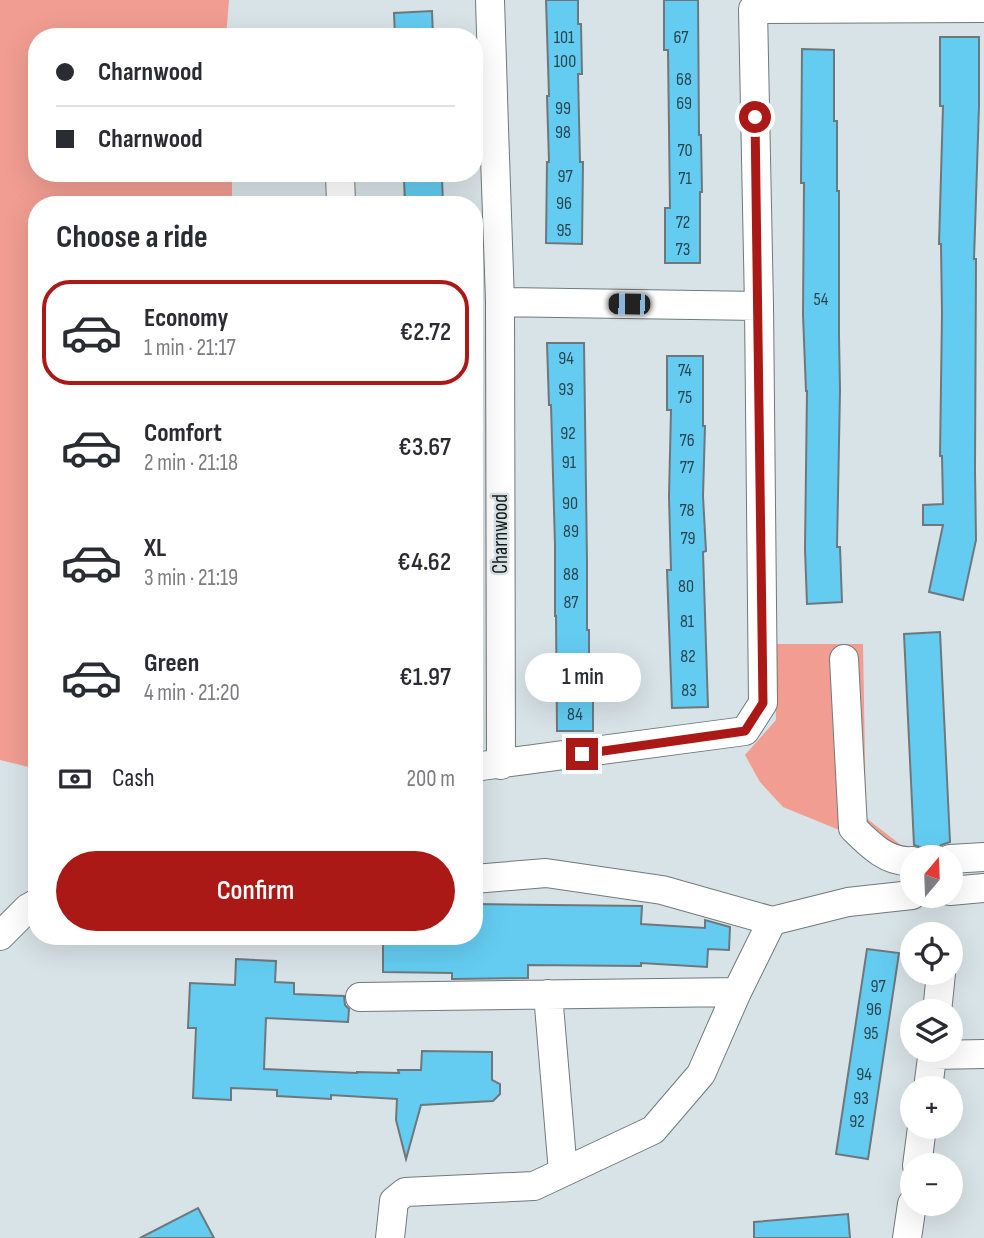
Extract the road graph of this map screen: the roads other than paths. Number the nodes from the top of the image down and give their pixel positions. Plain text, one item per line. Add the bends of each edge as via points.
1 (490, 0) edge
2 (754, 5) edge
3 (984, 8) edge
4 (484, 129) edge
5 (500, 302) junction
6 (759, 306) junction
7 (844, 659) dead end
8 (488, 766) edge
9 (984, 857) edge
10 (963, 858) edge
11 (900, 861) edge
12 (483, 878) edge
13 (984, 888) edge
14 (963, 890) edge
15 (900, 896) edge
16 (28, 908) edge
17 (772, 921) junction
18 (0, 936) edge
19 (737, 992) junction
20 (548, 994) junction
21 (359, 997) dead end
22 (963, 1053) edge
23 (984, 1054) edge
24 (563, 1172) junction
25 (910, 1216) edge
26 (390, 1238) edge
27 (907, 1238) edge

1 - 4 street, Charnwood
2 - 3 street, Charnwood
2 - 6 street, Charnwood
4 - 5 street, Charnwood
5 - 6 street
5 - 8 street, Charnwood
6 - 8 street, Charnwood via 763,703 745,731
7 - 11 street via 853,828 865,841
9 - 10 street
12 - 17 street via 546,873 624,884
13 - 14 street
15 - 17 street via 848,902
16 - 18 street
17 - 19 street
19 - 20 street
19 - 24 street via 701,1074 653,1130
20 - 21 street
20 - 24 street
22 - 23 street
24 - 26 street via 534,1186 405,1192 394,1200
25 - 27 street

